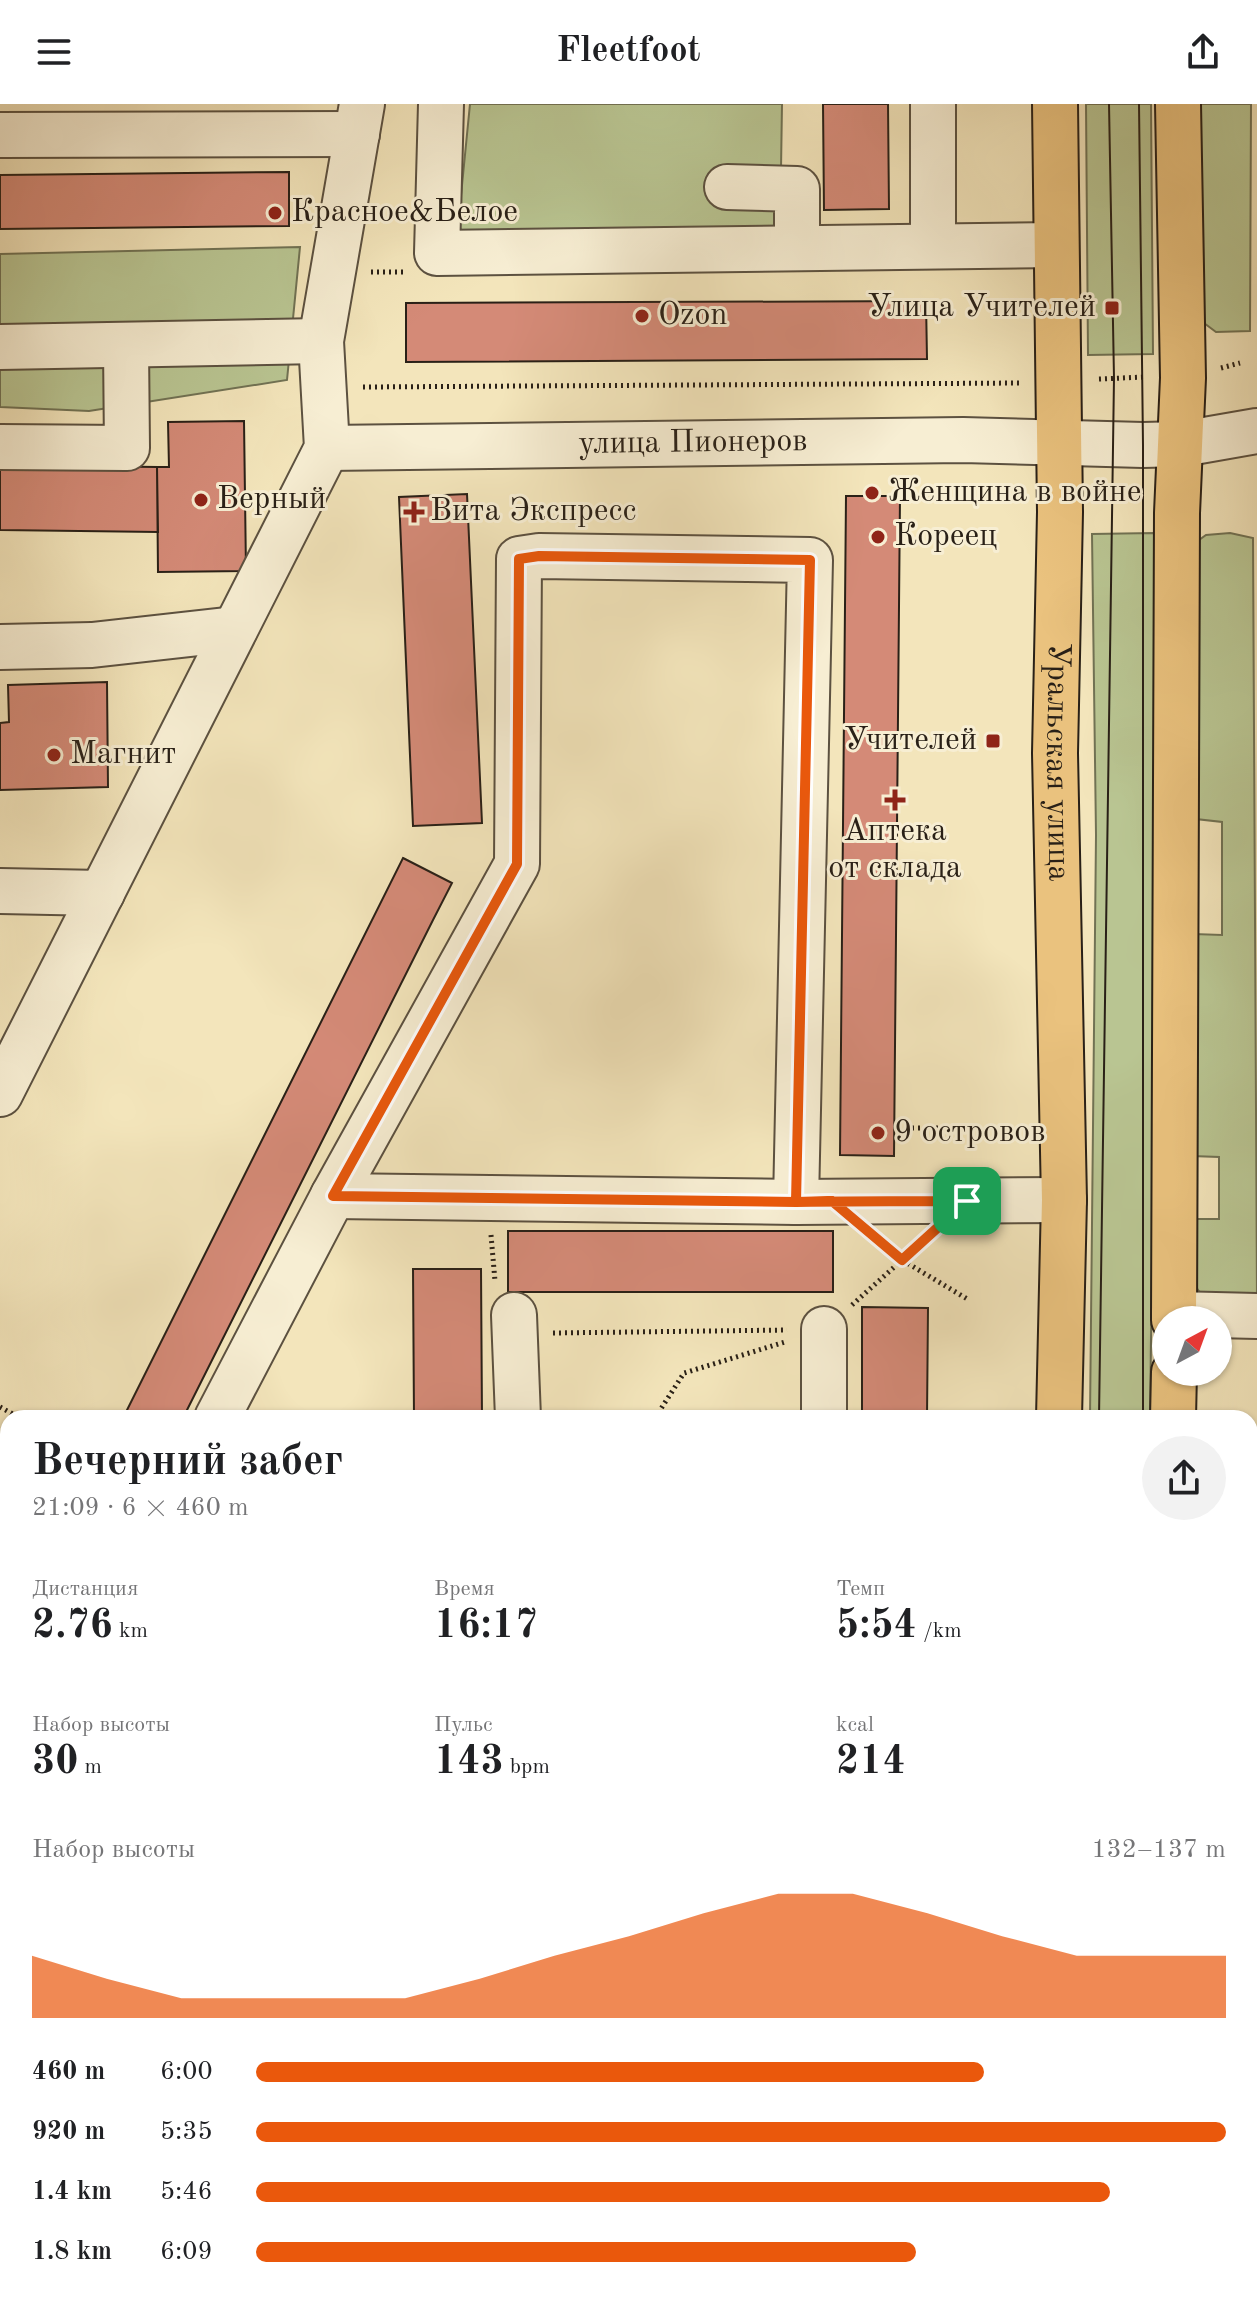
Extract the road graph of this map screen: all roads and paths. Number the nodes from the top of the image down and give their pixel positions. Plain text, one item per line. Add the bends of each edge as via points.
1 (441, 104) edge
2 (933, 104) edge
3 (1055, 104) edge
4 (1178, 104) edge
5 (360, 119) edge
6 (0, 135) edge
7 (727, 187) dead end
8 (933, 245) junction
9 (1056, 245) junction
10 (797, 248) junction
11 (321, 341) junction
12 (0, 347) edge
13 (126, 347) junction
14 (1240, 363) dead end
15 (1183, 378) junction
16 (1056, 381) junction
17 (324, 387) junction
18 (1257, 431) edge
19 (1058, 444) junction
20 (1182, 444) junction
21 (0, 447) edge
22 (327, 448) junction
23 (235, 629) junction
24 (0, 647) edge
25 (0, 891) edge
26 (102, 893) junction
27 (0, 1094) edge
28 (894, 1128) dead end
29 (968, 1128) dead end
30 (333, 1196) junction
31 (488, 1198) junction
32 (1064, 1200) junction
33 (967, 1201) junction
34 (796, 1202) junction
35 (879, 1240) dead end
36 (902, 1260) junction
37 (969, 1300) dead end
38 (1174, 1306) edge
39 (1232, 1316) edge
40 (1257, 1316) edge
41 (515, 1324) junction
42 (824, 1329) junction
43 (1174, 1386) edge
44 (221, 1410) edge
45 (518, 1410) edge
46 (660, 1410) edge
47 (824, 1410) edge
48 (1059, 1410) edge
49 (1173, 1410) edge

1 - 10 street via 437,253
2 - 8 street
3 - 9 main road, Уральская улица
4 - 15 main road
5 - 6 street
5 - 11 street
7 - 10 street via 797,189
8 - 9 street
8 - 10 street
9 - 16 main road, Уральская улица
11 - 13 street
11 - 17 street
12 - 13 street
13 - 21 street via 127,448
14 - 15 path
15 - 16 path
15 - 20 main road
16 - 17 path
16 - 19 main road, Уральская улица
17 - 22 street
18 - 20 street
19 - 20 street
19 - 22 street, улица Пионеров via 963,440
19 - 32 main road, Уральская улица via 1055,753
20 - 38 main road via 1177,513
22 - 23 street
23 - 24 street via 92,645
23 - 26 street
25 - 26 street
26 - 27 street
28 - 29 path
30 - 31 street
30 - 34 street via 517,864 519,559 539,556 810,560
30 - 44 street
31 - 34 street
31 - 41 path via 495,1291
32 - 33 street
32 - 48 main road, Уральская улица
33 - 34 street
33 - 36 path
35 - 36 path
36 - 37 path
36 - 42 path
39 - 40 street
41 - 42 path
41 - 45 street
42 - 46 path via 684,1373
42 - 47 street
43 - 49 main road

